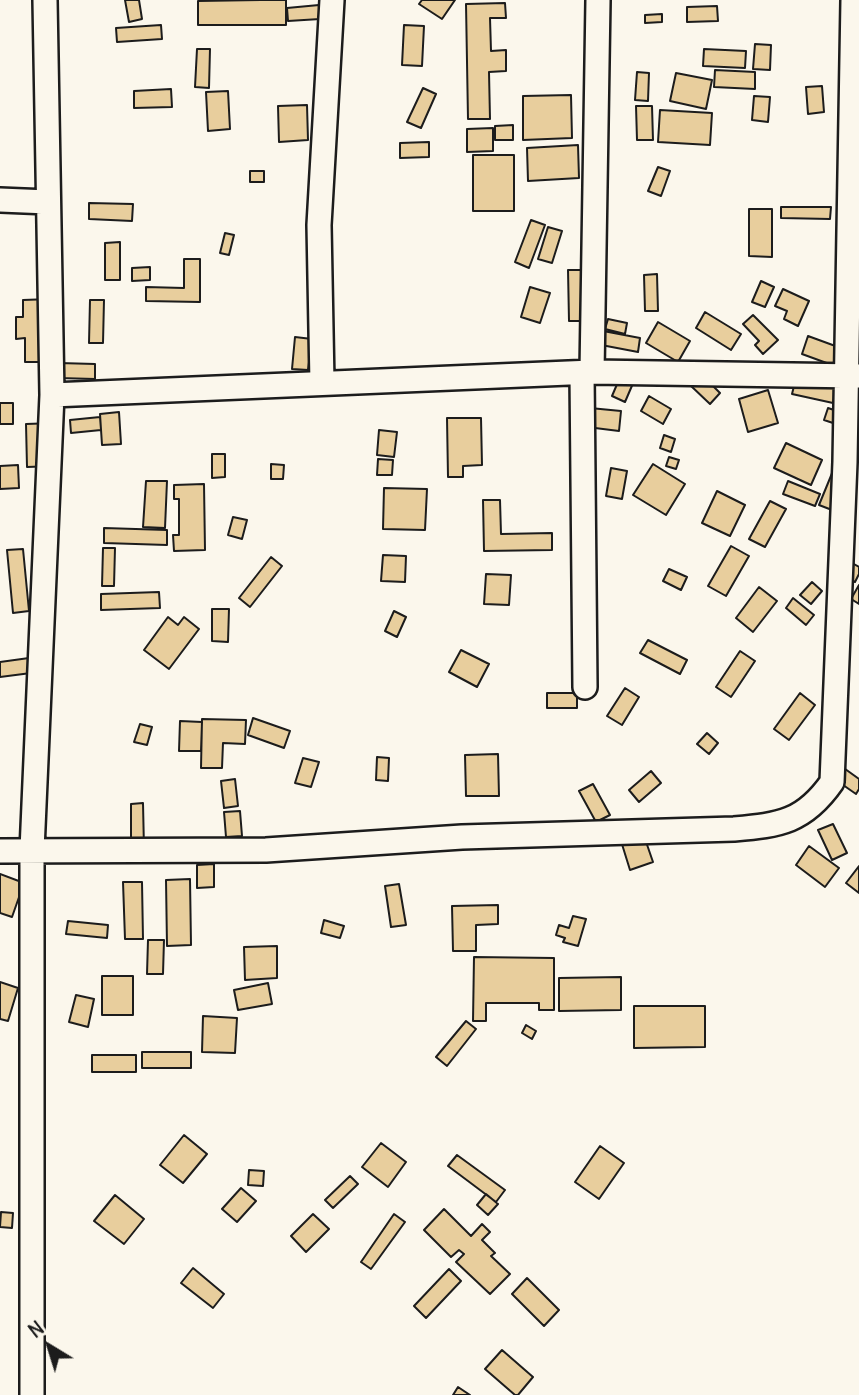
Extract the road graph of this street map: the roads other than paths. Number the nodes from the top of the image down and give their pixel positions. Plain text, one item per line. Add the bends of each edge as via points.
1 (45, 0) edge
2 (332, 0) edge
3 (598, 0) edge
4 (853, 0) edge
5 (0, 200) edge
6 (48, 202) junction
7 (587, 372) junction
8 (853, 376) edge
9 (321, 383) junction
10 (52, 395) junction
11 (852, 465) edge
12 (585, 687) dead end
13 (32, 850) junction
14 (0, 851) edge
15 (32, 1395) edge

1 - 6 street
2 - 9 street via 319,225
3 - 7 street
4 - 8 street
5 - 6 street
6 - 10 street
7 - 8 street
7 - 9 street
7 - 12 street
8 - 11 street
9 - 10 street
10 - 13 street
11 - 13 street via 832,782 818,802 799,816 734,829 463,837 265,850
13 - 14 street
13 - 15 street

